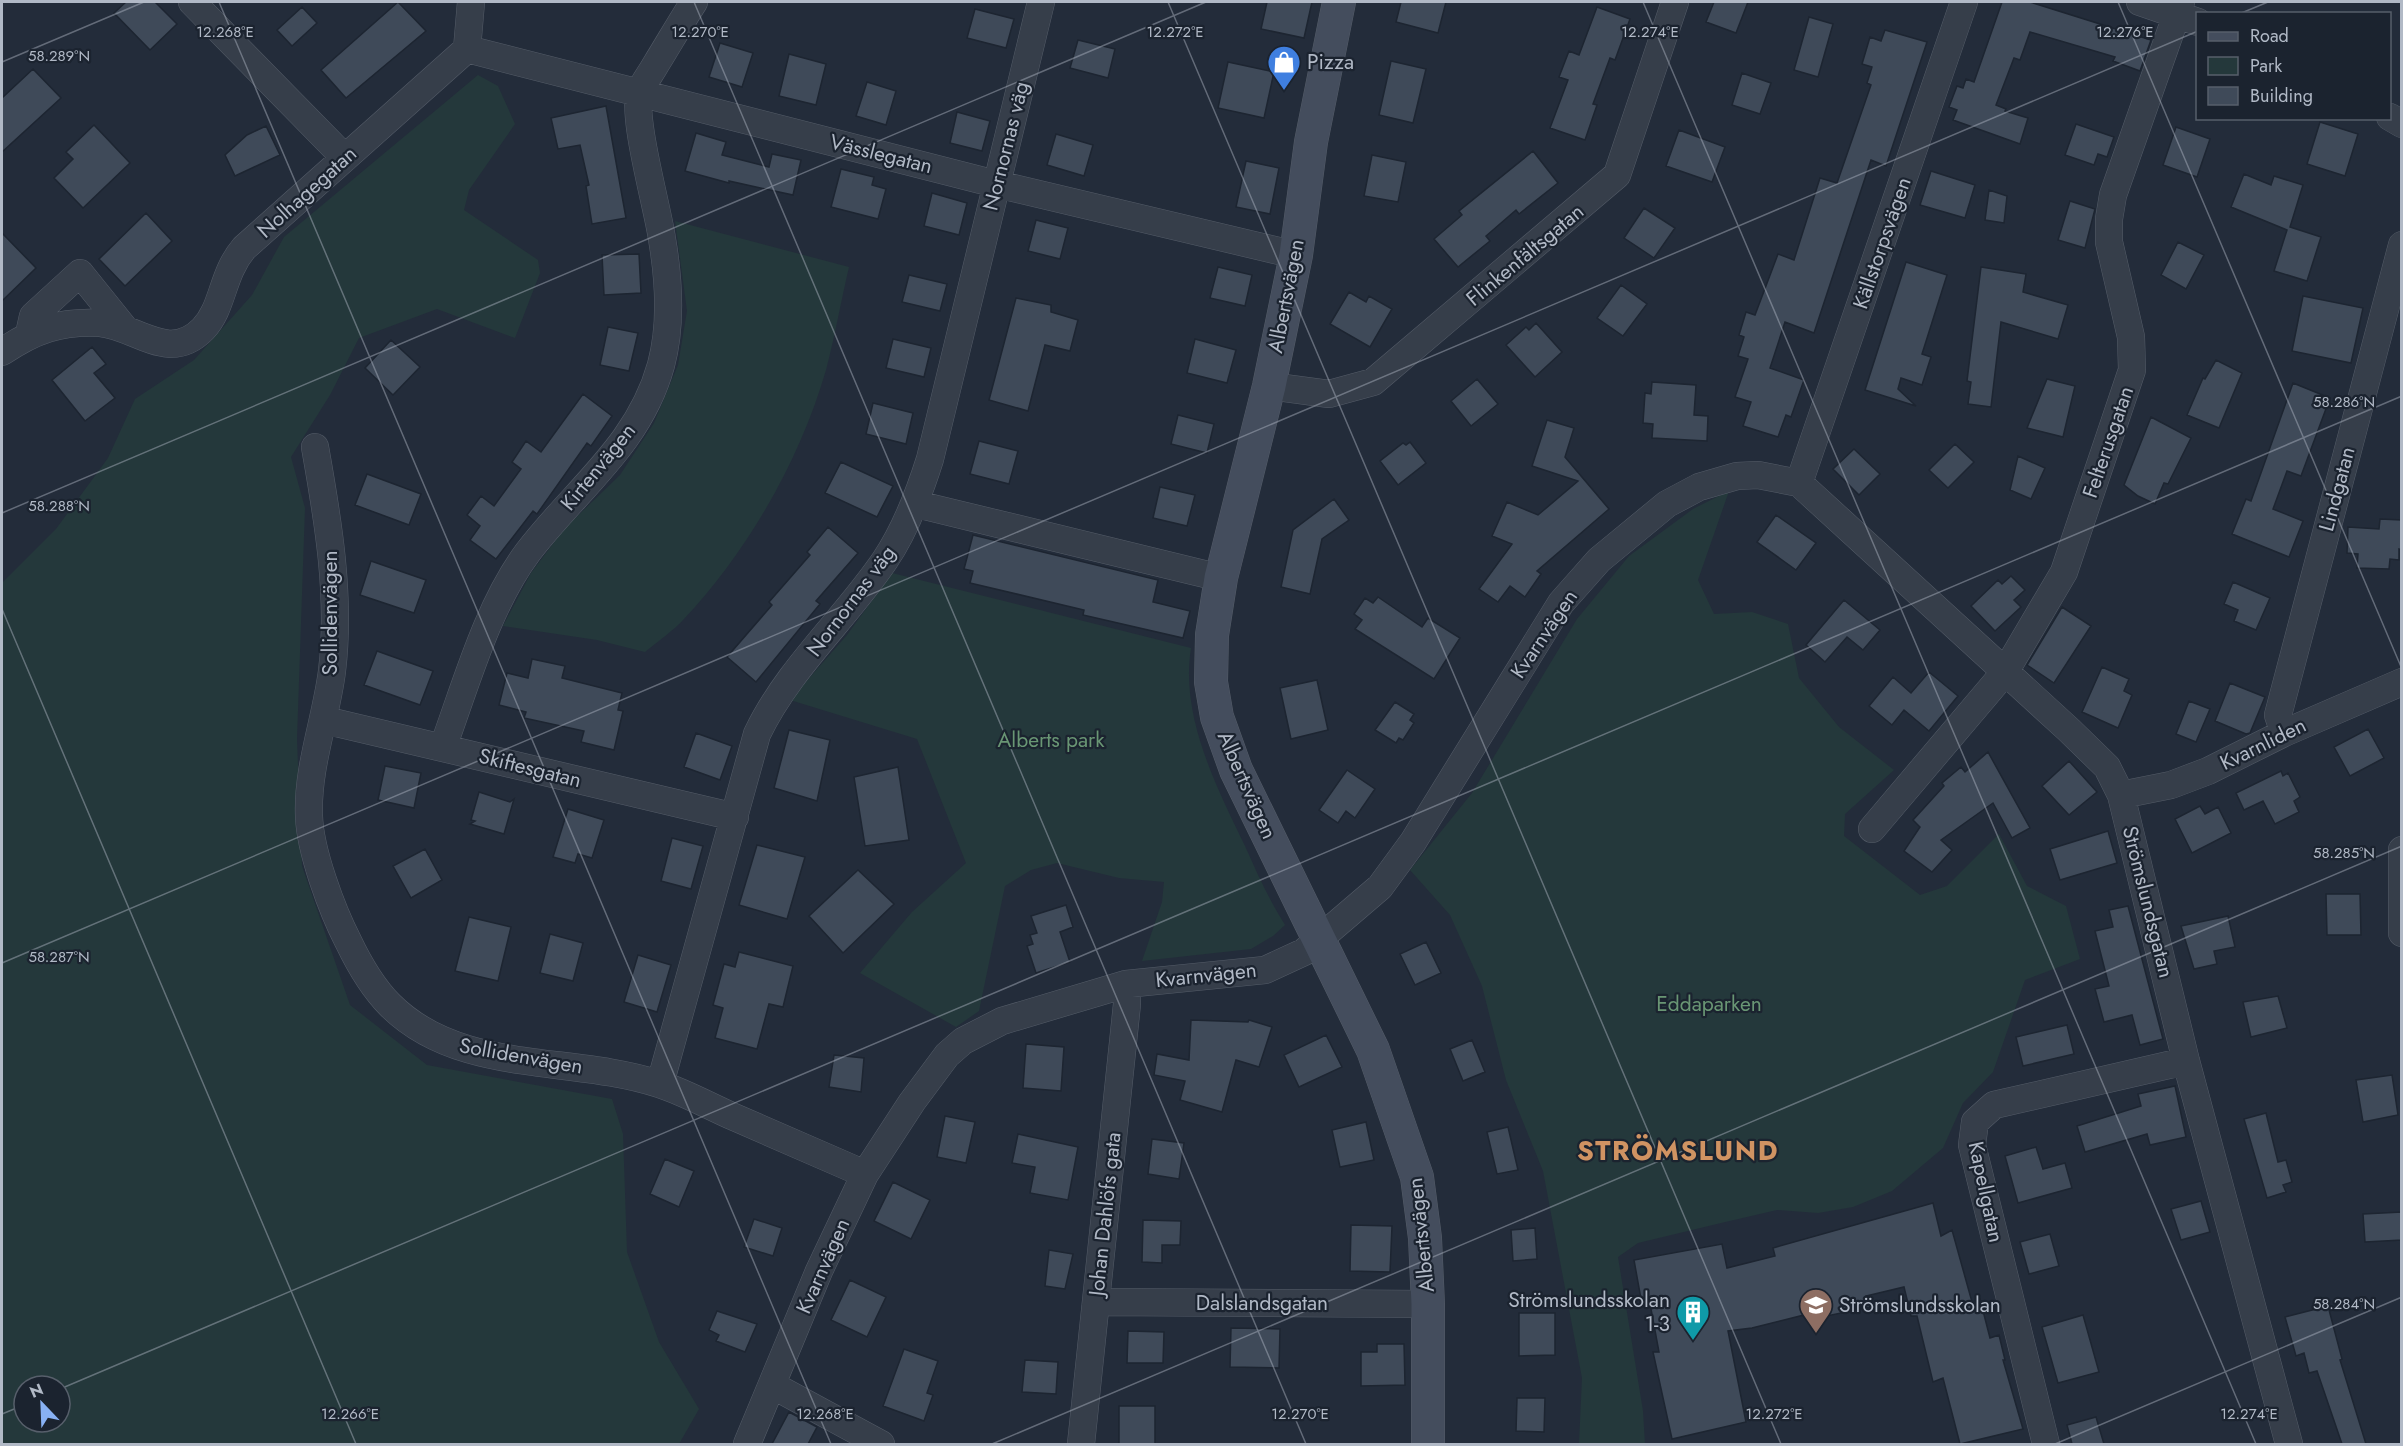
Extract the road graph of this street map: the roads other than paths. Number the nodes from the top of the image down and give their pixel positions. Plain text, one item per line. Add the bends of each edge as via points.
1 (192, 2) edge
2 (471, 2) edge
3 (694, 2) edge
4 (1041, 2) edge
5 (1340, 2) edge
6 (1675, 2) edge
7 (1964, 2) edge
8 (2140, 2) edge
9 (2185, 12) edge
10 (467, 49) junction
11 (639, 93) junction
12 (345, 158) junction
13 (996, 184) junction
14 (2402, 245) edge
15 (1296, 255) junction
16 (125, 329) junction
17 (28, 334) junction
18 (2, 352) edge
19 (1269, 386) junction
20 (315, 447) dead end
21 (1799, 483) junction
22 (916, 504) junction
23 (1221, 578) junction
24 (2005, 672) junction
25 (2402, 682) edge
26 (324, 720) junction
27 (2284, 733) junction
28 (444, 747) junction
29 (2121, 795) junction
30 (735, 817) junction
31 (1872, 829) dead end
32 (2402, 850) edge
33 (2402, 933) edge
34 (1320, 940) junction
35 (1126, 984) junction
36 (2187, 1061) junction
37 (660, 1084) junction
38 (865, 1174) junction
39 (1096, 1302) junction
40 (1428, 1304) junction
41 (772, 1385) junction
42 (747, 1444) edge
43 (881, 1444) edge
44 (1082, 1444) edge
45 (1428, 1444) edge
46 (2046, 1444) edge
47 (2289, 1444) edge

1 - 12 street
2 - 10 street
3 - 11 street
4 - 13 street, Nornornas väg
5 - 15 street, Albertsvägen via 1311,142
6 - 19 street, Flinkenfältsgatan via 1617,175 1373,382 1329,394
7 - 21 street, Källstorpsvägen
8 - 9 street
9 - 24 street, Felterusgatan via 2112,195 2109,242 2131,337 2132,370 2064,572
10 - 11 street, Vässlegatan
10 - 12 street, Nolhagegatan
11 - 13 street, Vässlegatan
11 - 28 street, Kirtenvägen via 642,138 667,279 667,338 661,365 625,442 528,552 510,580
12 - 16 street, Nolhagegatan via 233,261 212,317 201,330 183,341 166,344
13 - 15 street, Vässlegatan
13 - 22 street, Nornornas väg
14 - 27 street, Lindgatan via 2278,715
15 - 19 street, Albertsvägen
16 - 17 street, Nolhagegatan via 85,323
16 - 17 street, Nolhagegatan via 80,273 33,316
17 - 18 street, Nolhagegatan
19 - 23 street, Albertsvägen
20 - 26 street, Sollidenvägen via 330,531 334,639
21 - 24 street, Strömslundsgatan
21 - 34 street, Kvarnvägen via 1758,475 1708,484 1667,504 1599,560 1561,603 1413,842 1380,887
22 - 23 street
22 - 30 street, Nornornas väg via 886,559 771,705 757,734
23 - 34 street, Albertsvägen via 1212,635 1211,682 1217,717 1236,770
24 - 29 street, Strömslundsgatan via 2100,759
24 - 31 street, Felterusgatan
25 - 27 street, Kvarnliden
26 - 28 street, Skiftesgatan
26 - 37 street, Sollidenvägen via 311,767 309,818 321,873 338,923 360,964 390,1005 415,1026 460,1048 609,1070
27 - 29 street, Kvarnliden via 2208,771 2171,785
28 - 30 street, Skiftesgatan
29 - 36 street, Strömslundsgatan
30 - 37 street, Nornornas väg
32 - 33 street
34 - 35 street, Kvarnvägen via 1304,952 1264,970
34 - 40 street, Albertsvägen via 1373,1050 1417,1176
35 - 38 street, Kvarnvägen via 1002,1021 963,1041 947,1055 912,1102
35 - 39 street, Johan Dahlöfs gata
36 - 46 street, Kapellgatan via 1994,1104 1975,1122 1972,1144
36 - 47 street, Strömslundsgatan
37 - 38 street, Sollidenvägen
38 - 41 street, Kvarnvägen
39 - 40 street, Dalslandsgatan
39 - 44 street, Johan Dahlöfs gata
40 - 45 street, Albertsvägen
41 - 42 street, Kvarnvägen
41 - 43 street

